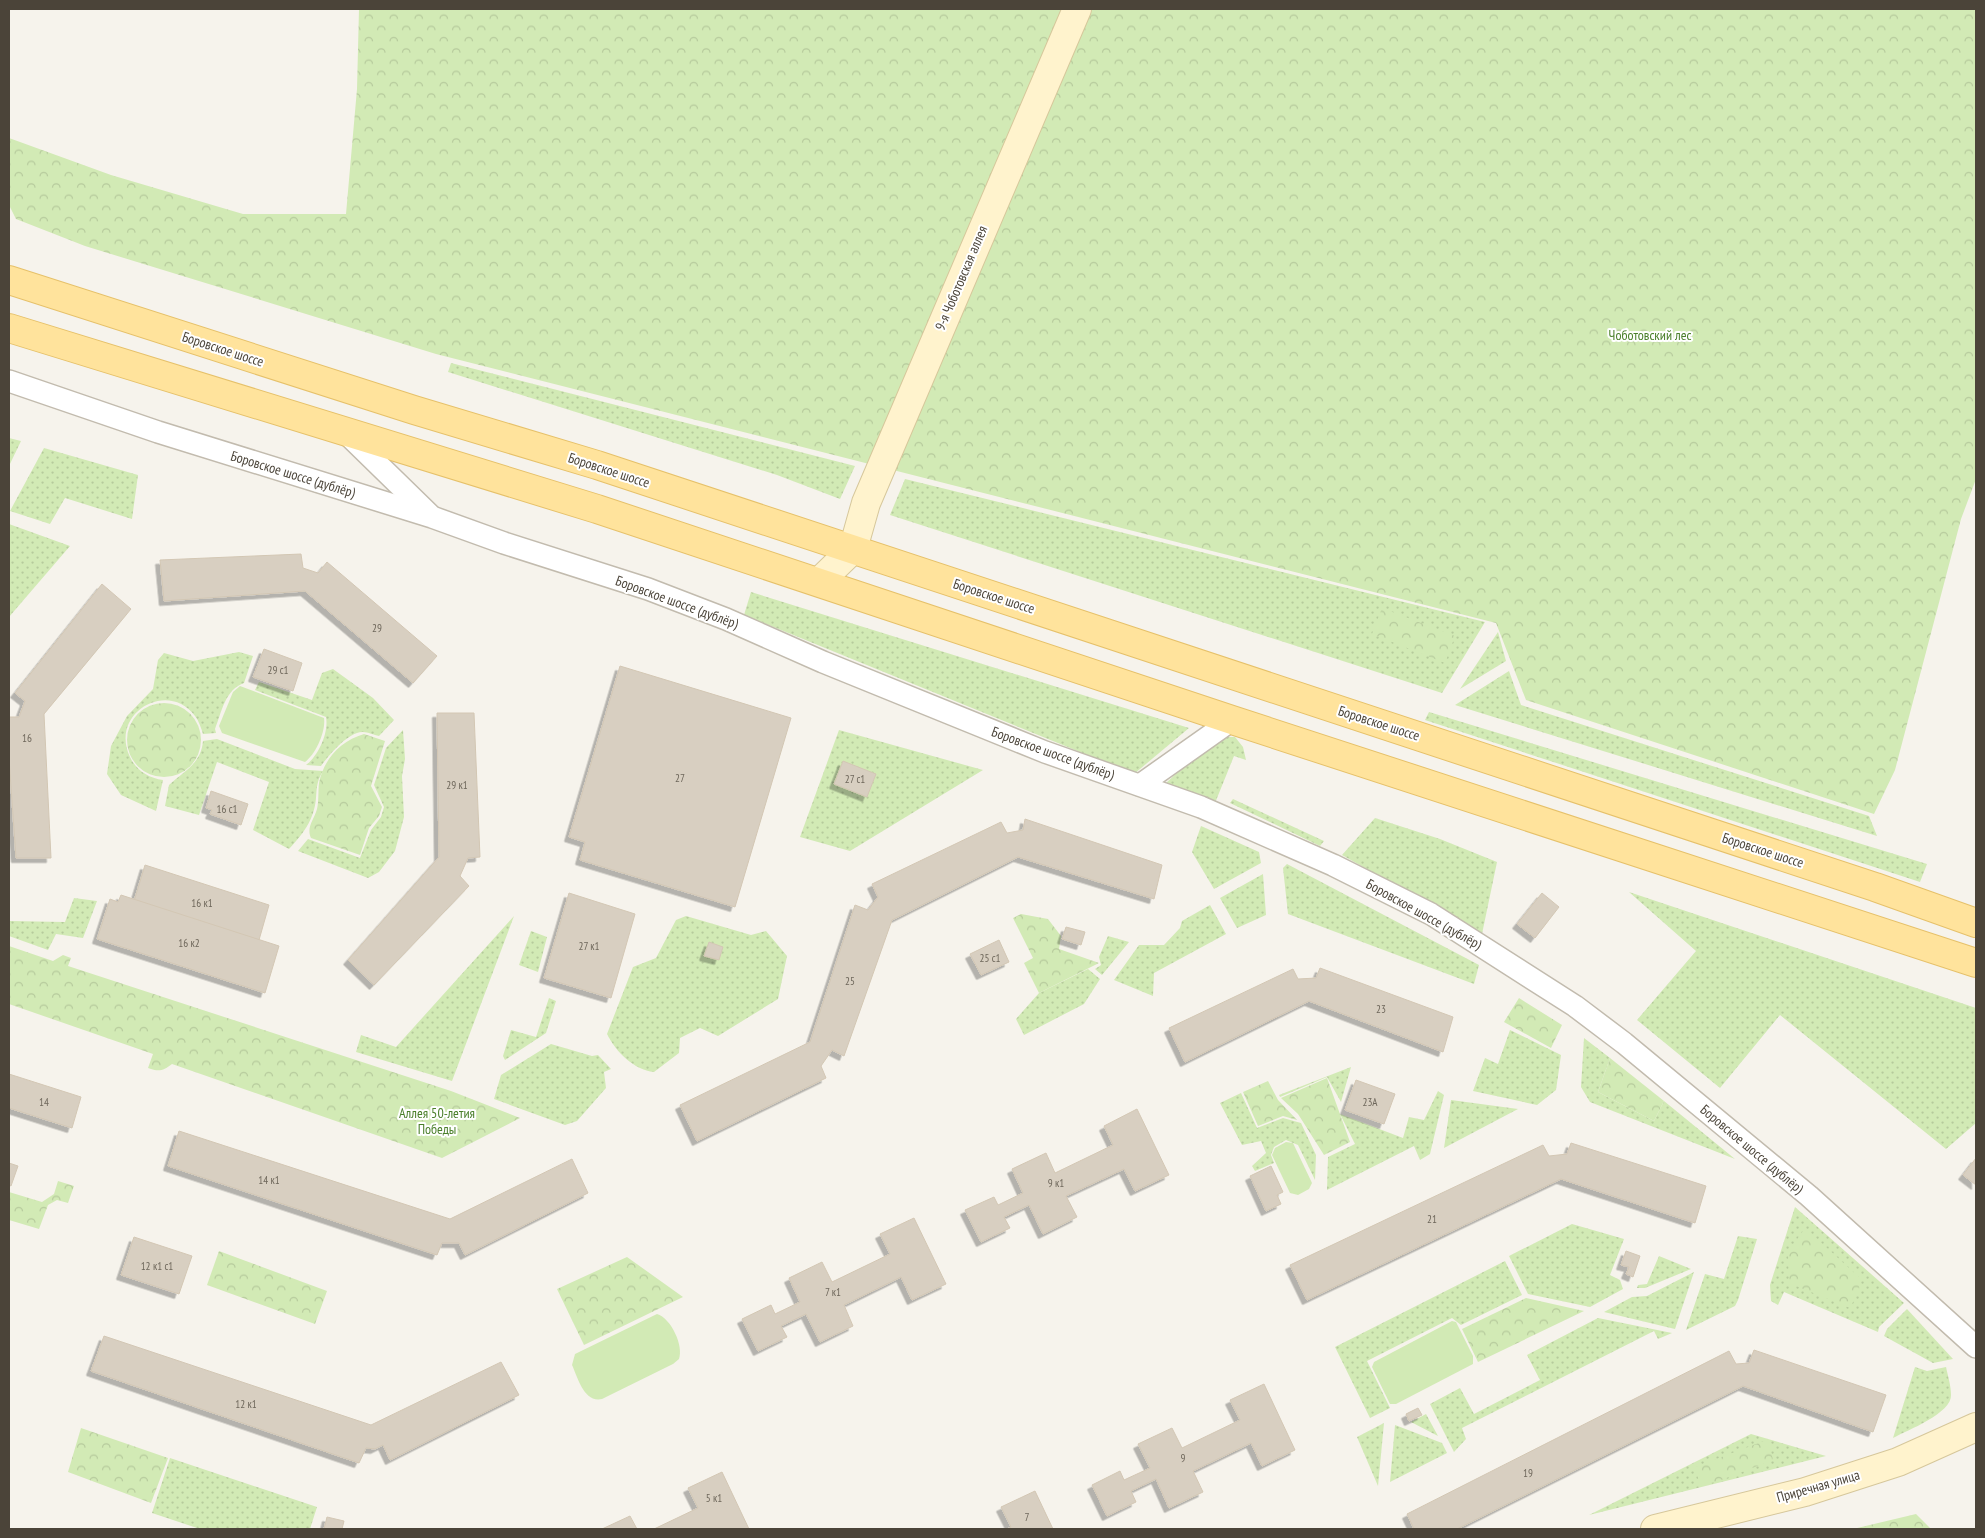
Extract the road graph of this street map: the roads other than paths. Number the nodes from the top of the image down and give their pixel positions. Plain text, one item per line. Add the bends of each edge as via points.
1 (1077, 9) edge
2 (9, 280) edge
3 (9, 328) edge
4 (9, 380) edge
5 (347, 434) junction
6 (432, 517) junction
7 (852, 549) junction
8 (820, 581) junction
9 (1232, 720) junction
10 (1140, 785) junction
11 (1976, 923) edge
12 (1976, 963) edge
13 (1976, 1347) edge
14 (1976, 1426) edge
15 (1655, 1529) edge

1 - 7 street, 9-я Чоботовская аллея via 866,503
2 - 7 main road, Боровское шоссе via 597,465
3 - 5 main road
4 - 6 street, Боровское шоссе (дублёр) via 158,432
5 - 6 street
5 - 8 main road via 598,508
6 - 10 street, Боровское шоссе (дублёр) via 504,544 656,592 1045,752
7 - 8 street
7 - 11 main road, Боровское шоссе
8 - 9 main road
9 - 10 street
9 - 12 main road
10 - 13 street, Боровское шоссе (дублёр) via 1267,834 1432,914 1575,1006 1809,1196
14 - 15 street, Приречная улица via 1898,1462 1814,1489

